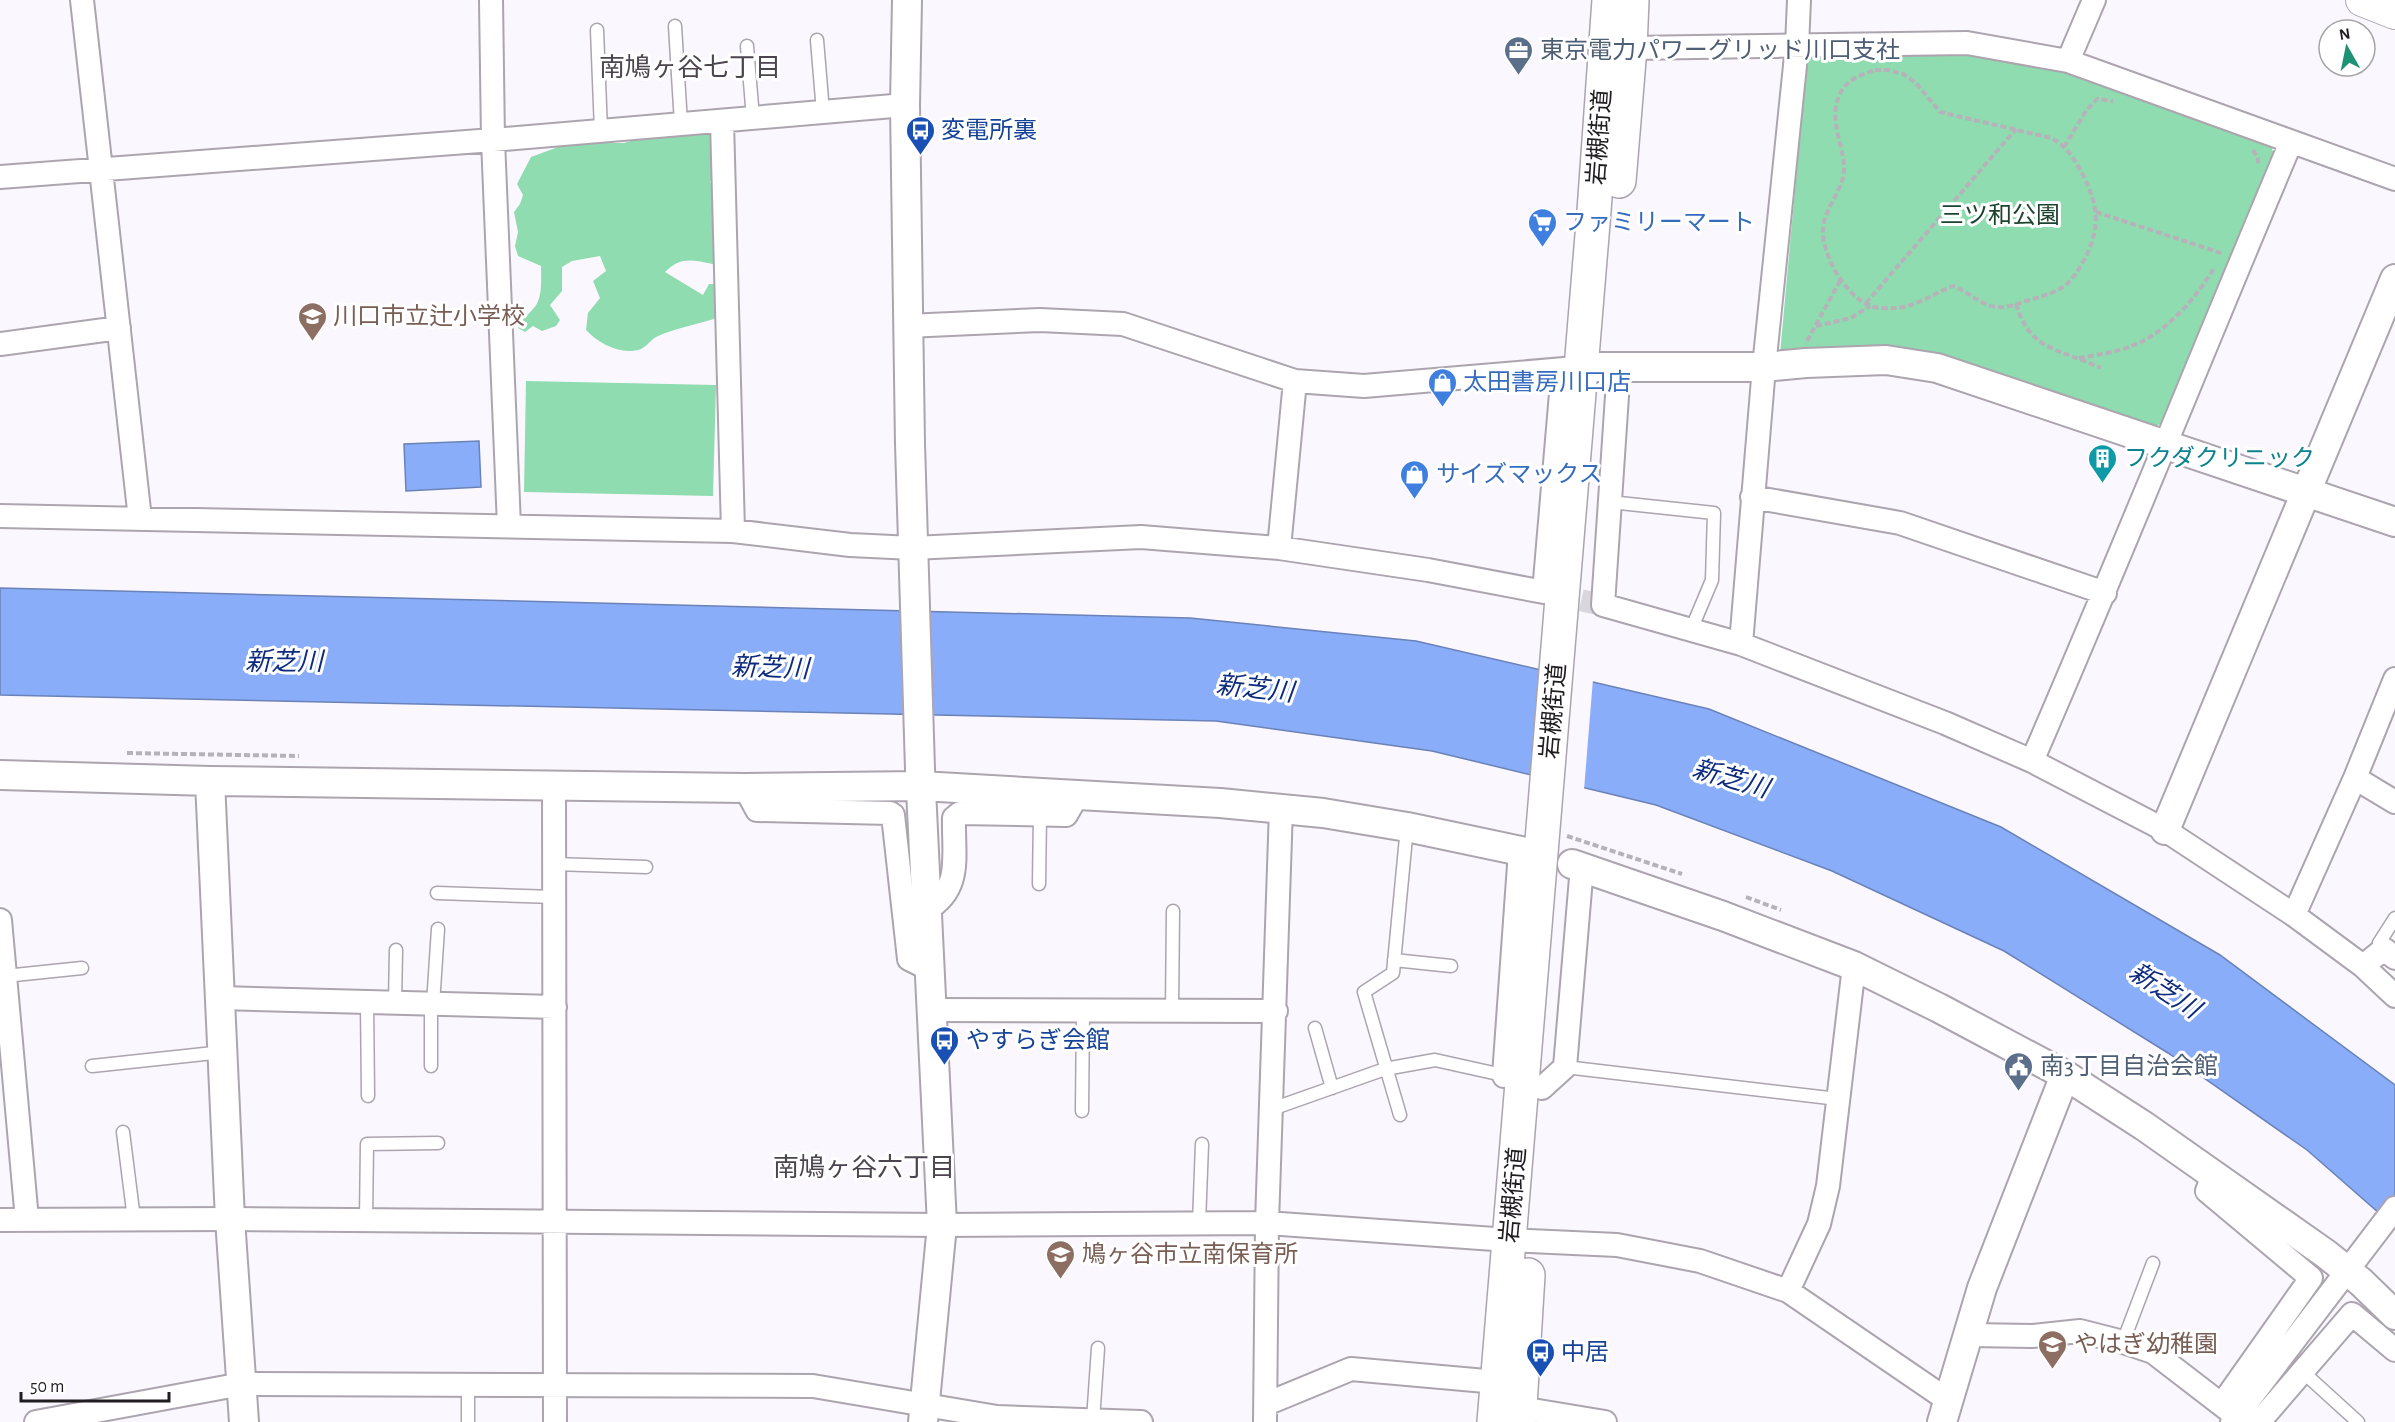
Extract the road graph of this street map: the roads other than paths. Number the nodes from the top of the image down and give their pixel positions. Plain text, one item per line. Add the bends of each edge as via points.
1 (82, 0) edge
2 (490, 0) edge
3 (1609, 0) edge
4 (1632, 0) edge
5 (1799, 0) edge
6 (2094, 0) edge
7 (2362, 0) edge
8 (911, 5) edge
9 (2395, 13) edge
10 (675, 26) dead end
11 (597, 30) dead end
12 (817, 40) dead end
13 (747, 46) dead end
14 (1797, 46) junction
15 (1630, 48) junction
16 (2068, 61) junction
17 (905, 105) junction
18 (823, 112) junction
19 (753, 118) junction
20 (722, 121) junction
21 (681, 124) junction
22 (601, 131) junction
23 (493, 140) junction
24 (2291, 142) junction
25 (101, 169) junction
26 (0, 177) edge
27 (2395, 179) edge
28 (2395, 279) edge
29 (2387, 318) edge
30 (907, 326) junction
31 (119, 328) junction
32 (0, 344) edge
33 (1764, 367) junction
34 (1591, 368) junction
35 (1295, 381) junction
36 (2164, 444) junction
37 (2307, 491) junction
38 (1752, 497) junction
39 (1610, 502) junction
40 (0, 516) edge
41 (140, 519) junction
42 (2395, 522) edge
43 (509, 526) junction
44 (734, 531) junction
45 (1279, 548) junction
46 (914, 554) junction
47 (2105, 593) junction
48 (1691, 630) junction
49 (1740, 644) junction
50 (2395, 679) edge
51 (2032, 761) junction
52 (0, 775) edge
53 (921, 777) junction
54 (2355, 778) junction
55 (210, 782) junction
56 (554, 786) junction
57 (745, 788) junction
58 (1077, 796) junction
59 (2395, 802) edge
60 (1281, 808) junction
61 (1040, 814) junction
62 (1407, 827) junction
63 (2165, 830) junction
64 (1551, 850) junction
65 (554, 864) junction
66 (646, 867) dead end
67 (1039, 884) dead end
68 (438, 893) dead end
69 (555, 897) junction
70 (926, 910) junction
71 (1173, 911) dead end
72 (2294, 915) junction
73 (2395, 918) edge
74 (0, 920) edge
75 (438, 929) dead end
76 (396, 950) dead end
77 (2390, 954) edge
78 (1394, 960) junction
79 (1451, 966) dead end
80 (1854, 966) junction
81 (2363, 966) junction
82 (82, 968) dead end
83 (929, 969) junction
84 (5, 976) junction
85 (2395, 996) edge
86 (220, 998) junction
87 (367, 1002) junction
88 (395, 1003) junction
89 (432, 1004) junction
90 (555, 1007) junction
91 (931, 1010) junction
92 (1083, 1011) junction
93 (1172, 1011) junction
94 (1276, 1011) junction
95 (1315, 1028) dead end
96 (223, 1052) junction
97 (92, 1066) dead end
98 (431, 1066) dead end
99 (1386, 1069) junction
100 (2065, 1075) junction
101 (1534, 1078) junction
102 (1332, 1088) junction
103 (369, 1096) dead end
104 (1838, 1099) junction
105 (1272, 1109) junction
106 (1082, 1111) dead end
107 (1400, 1115) dead end
108 (123, 1132) dead end
109 (438, 1143) dead end
110 (1202, 1144) dead end
111 (2213, 1174) junction
112 (2395, 1208) edge
113 (135, 1219) junction
114 (230, 1219) junction
115 (0, 1220) edge
116 (27, 1220) junction
117 (366, 1220) junction
118 (556, 1221) junction
119 (1199, 1223) junction
120 (1267, 1223) junction
121 (942, 1225) junction
122 (1519, 1240) junction
123 (2153, 1263) dead end
124 (2348, 1271) junction
125 (1788, 1291) junction
126 (2395, 1315) edge
127 (1970, 1335) junction
128 (2123, 1342) junction
129 (1098, 1348) dead end
130 (2395, 1350) edge
131 (2303, 1372) junction
132 (1497, 1382) junction
133 (242, 1384) junction
134 (468, 1385) junction
135 (555, 1386) junction
136 (1945, 1411) edge
137 (923, 1413) edge
138 (1265, 1413) edge
139 (2234, 1416) edge
140 (1511, 1417) edge
141 (1093, 1420) junction
142 (36, 1422) edge
143 (244, 1422) edge
144 (468, 1422) edge
145 (555, 1422) edge
146 (1141, 1422) edge
147 (1605, 1422) edge
148 (2259, 1422) edge
149 (2358, 1422) edge

1 - 25 street
2 - 23 street
3 - 34 highway, 岩槻街道
4 - 15 highway, 岩槻街道
5 - 14 street
6 - 16 street
7 - 9 main road
8 - 17 street
10 - 21 lane
11 - 22 lane
12 - 18 lane
13 - 19 lane
14 - 15 street
14 - 16 street via 1967,43
14 - 33 street
15 - 34 highway, 岩槻街道
16 - 24 street
17 - 18 street
17 - 30 street
18 - 19 street
19 - 20 street
20 - 21 street
20 - 44 street
21 - 22 street
22 - 23 street
23 - 25 street
23 - 43 street
24 - 27 street
24 - 36 street via 2230,253
25 - 26 street
25 - 31 street
28 - 29 street
29 - 37 street
30 - 35 street via 1040,320 1123,324
30 - 46 street
31 - 32 street
31 - 41 street
33 - 34 street
33 - 36 street via 1886,360 1936,368
33 - 38 street
34 - 35 street via 1364,386
34 - 39 street
34 - 45 street via 1544,592
34 - 64 highway, 岩槻街道 via 1602,393 1570,618
35 - 45 street
36 - 37 street
36 - 47 street
37 - 42 street
37 - 63 street
38 - 47 street via 1900,523
38 - 49 street
39 - 48 street via 1603,605
39 - 48 lane via 1714,513 1712,579
40 - 41 street
41 - 43 street
43 - 44 street
44 - 46 street
45 - 46 street via 1141,537
46 - 53 street
47 - 51 street
48 - 49 street
49 - 51 street
50 - 54 street
51 - 63 street
52 - 55 street
53 - 57 street
53 - 58 street
53 - 70 street
54 - 59 street
54 - 72 street
55 - 56 street
55 - 86 street
56 - 57 street
56 - 65 street
57 - 83 street via 757,810 890,813 909,959
58 - 60 street
58 - 61 street via 1066,815
60 - 62 street
60 - 94 street
61 - 67 lane
61 - 70 street via 960,813 954,818 952,884 941,901
62 - 64 street
62 - 78 lane
63 - 72 street
64 - 80 street
64 - 101 highway, 岩槻街道
64 - 101 street
65 - 66 lane
65 - 69 street
68 - 69 lane
69 - 90 street
70 - 83 street
71 - 93 lane
72 - 81 street
73 - 77 lane via 2379,943
74 - 84 street
75 - 89 lane
76 - 88 lane
77 - 81 street
78 - 79 lane
78 - 99 lane via 1393,973 1364,992
80 - 100 street
80 - 104 street
81 - 85 street
82 - 84 lane
83 - 91 street
84 - 116 street
86 - 87 street
86 - 96 street
87 - 88 street
87 - 103 lane
88 - 89 street
89 - 90 street
89 - 98 lane
90 - 118 street
91 - 92 street
91 - 121 street
92 - 93 street
92 - 106 lane
93 - 94 street
94 - 105 street
95 - 102 lane
96 - 97 lane
96 - 114 street
99 - 101 lane via 1435,1060
99 - 102 lane
99 - 107 lane
100 - 111 street
100 - 127 street via 1982,1288
101 - 104 lane
101 - 122 highway, 岩槻街道
102 - 105 lane
104 - 125 street via 1828,1186 1819,1224
105 - 120 street
108 - 113 lane
109 - 117 lane via 367,1144
110 - 119 lane
111 - 124 street
111 - 139 street via 2207,1191 2311,1278
112 - 124 street
113 - 114 street
113 - 116 street
114 - 117 street
114 - 133 street
115 - 116 street
117 - 118 street
118 - 121 street
118 - 135 street
119 - 120 street
119 - 121 street
120 - 122 street
120 - 138 street
121 - 137 street
122 - 125 street via 1617,1245 1700,1261
122 - 132 highway, 岩槻街道
122 - 140 highway, 岩槻街道
123 - 128 lane
124 - 126 street
124 - 139 street
125 - 136 street
127 - 128 street via 2032,1336 2080,1331
127 - 136 street
128 - 139 street via 2153,1352
129 - 141 lane
130 - 131 street via 2352,1314
131 - 148 street
131 - 149 lane
132 - 138 street via 1351,1370
132 - 140 highway, 岩槻街道
133 - 134 street
133 - 142 street
133 - 143 street
134 - 135 street
134 - 144 lane
135 - 137 street via 813,1386
135 - 145 street
137 - 141 street
140 - 147 street
141 - 146 street

